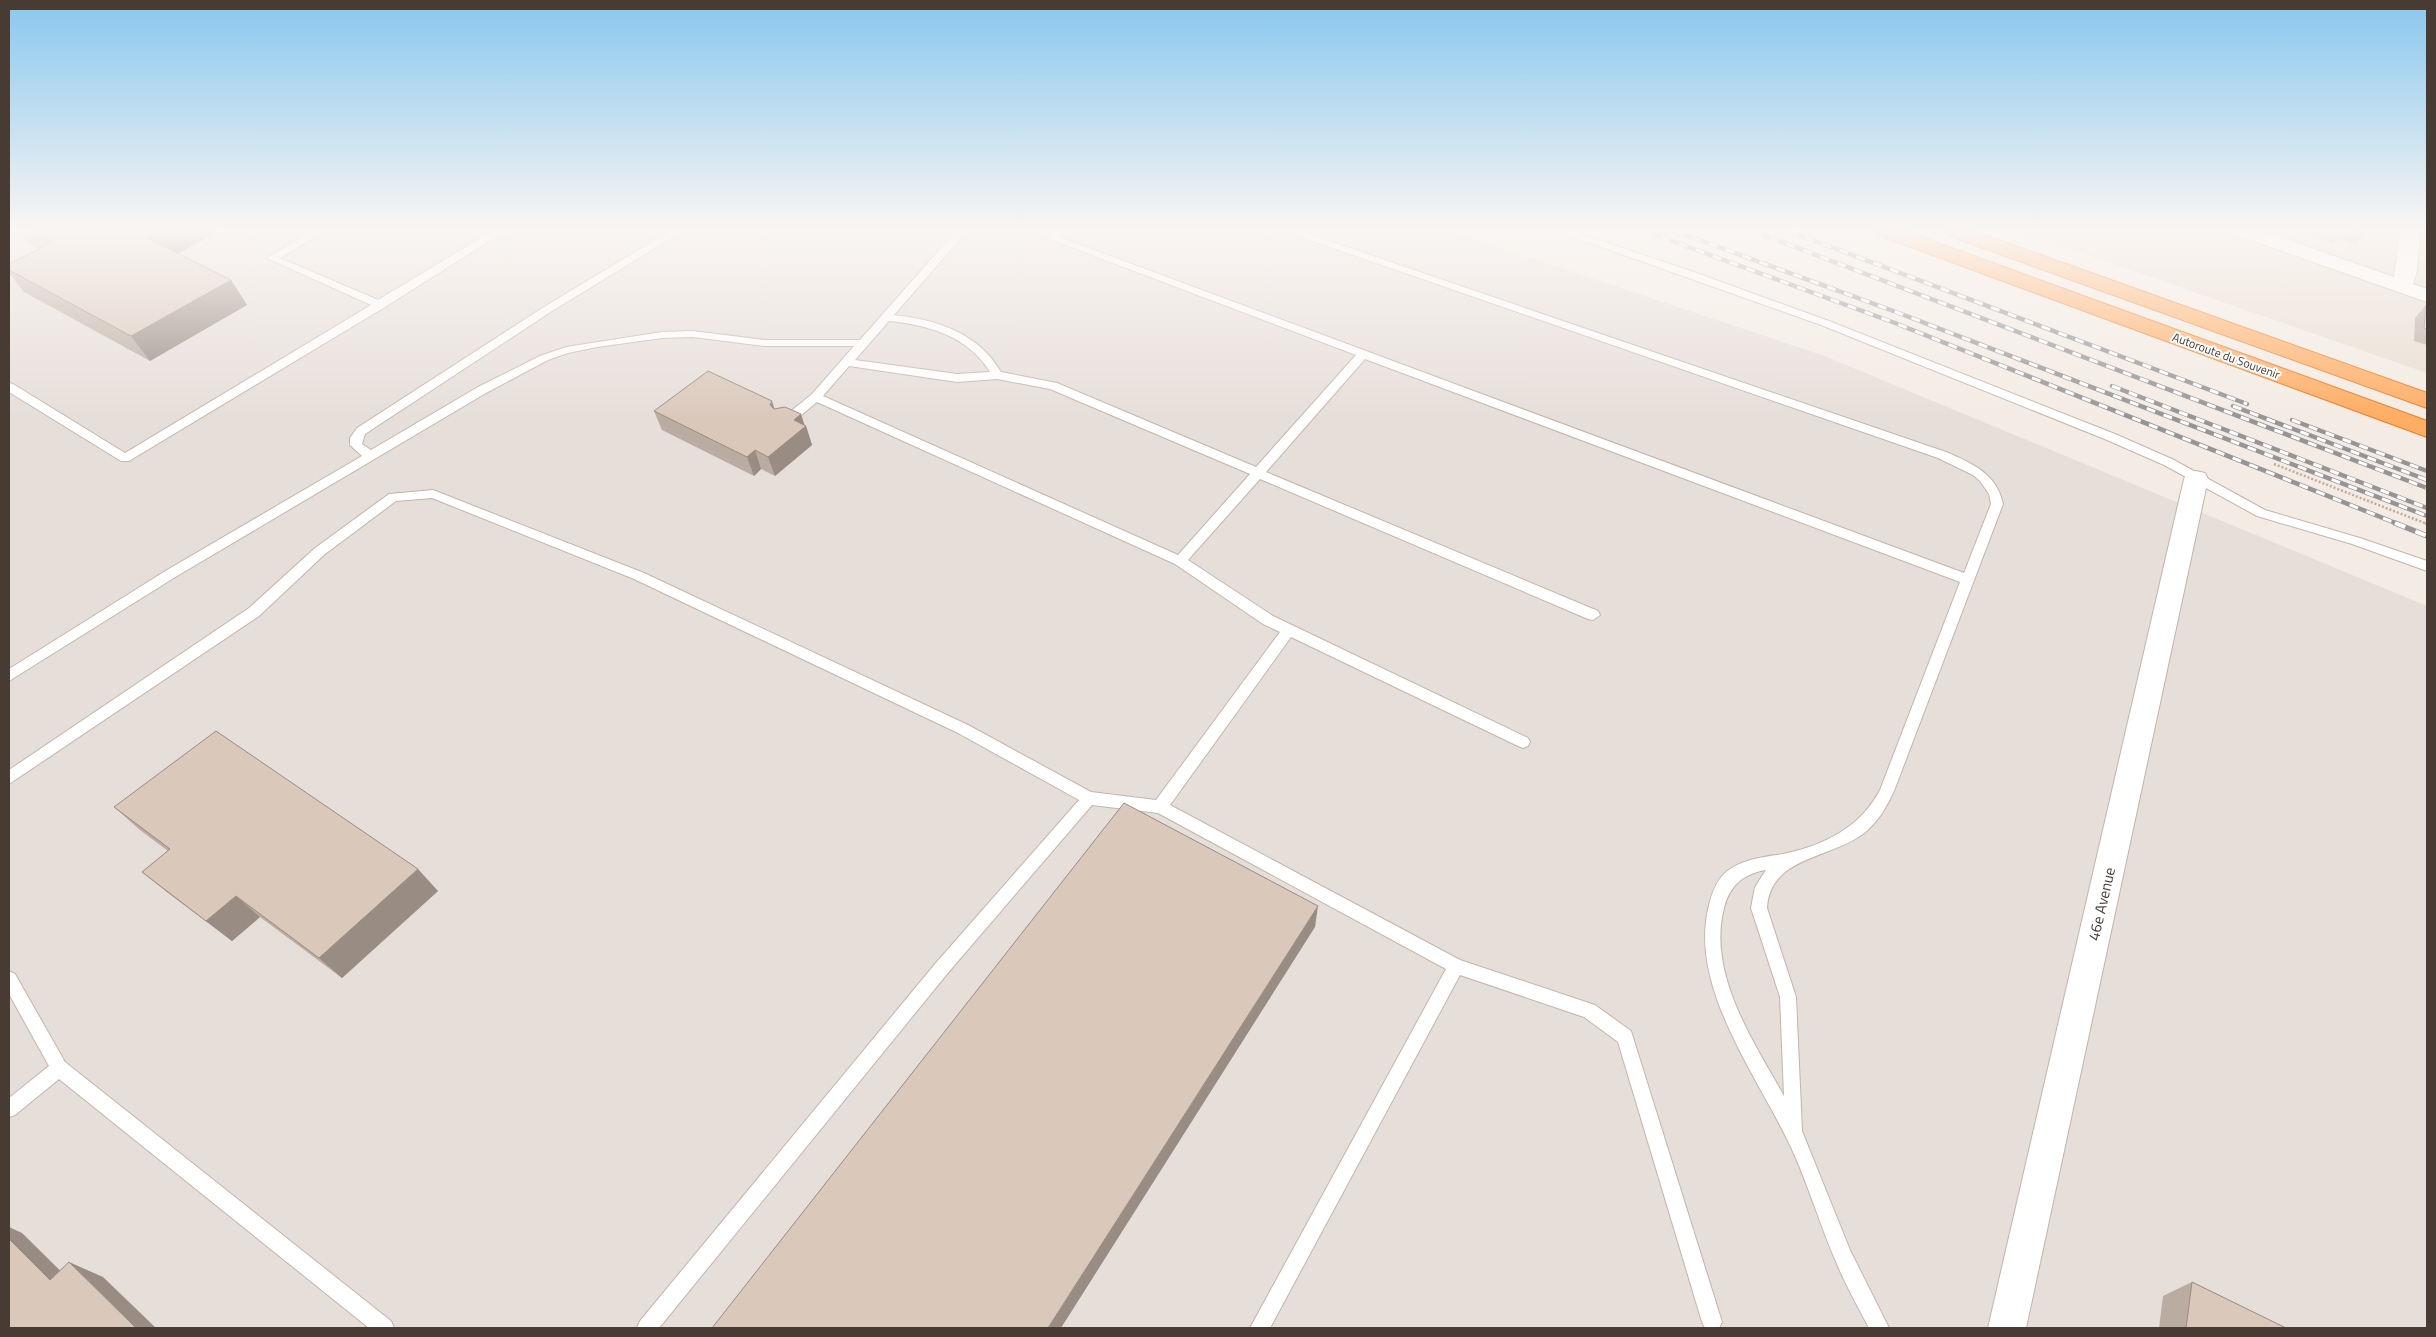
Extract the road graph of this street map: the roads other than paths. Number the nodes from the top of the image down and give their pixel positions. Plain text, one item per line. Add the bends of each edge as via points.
1 (354, 293) edge
2 (400, 293) edge
3 (574, 293) edge
4 (907, 293) edge
5 (1201, 293) edge
6 (1471, 293) edge
7 (1746, 293) edge
8 (2056, 293) edge
9 (2128, 293) edge
10 (381, 305) junction
11 (886, 317) junction
12 (864, 343) junction
13 (1363, 354) junction
14 (846, 362) junction
15 (997, 375) junction
16 (9, 388) edge
17 (816, 397) junction
18 (2427, 401) edge
19 (784, 423) edge
20 (2427, 429) edge
21 (370, 456) junction
22 (1259, 472) junction
23 (2196, 479) junction
24 (1180, 561) junction
25 (2427, 566) edge
26 (1968, 580) junction
27 (1593, 615) dead end
28 (1289, 630) junction
29 (9, 676) edge
30 (1523, 742) dead end
31 (9, 778) edge
32 (1089, 798) junction
33 (1160, 807) junction
34 (1792, 858) junction
35 (1456, 966) junction
36 (9, 979) edge
37 (59, 1068) junction
38 (9, 1109) edge
39 (1794, 1134) junction
40 (1712, 1322) dead end
41 (384, 1328) edge
42 (647, 1328) edge
43 (1260, 1328) edge
44 (1879, 1328) edge
45 (2008, 1328) edge

1 - 10 lane
2 - 10 lane
3 - 21 lane via 361,431 356,445
4 - 11 lane
5 - 13 lane
6 - 26 lane via 1964,464 1989,483 1996,494 1997,504
7 - 23 lane via 2111,437 2168,462
8 - 20 highway, Autoroute du Souvenir
9 - 18 highway, Autoroute du Souvenir
10 - 16 lane via 125,458
11 - 12 lane
11 - 15 lane via 918,321 953,332 981,352 992,363
12 - 14 lane
12 - 21 lane via 765,343 694,334 635,337 566,350 505,377
13 - 22 lane
13 - 26 lane
14 - 15 lane via 956,378
14 - 17 lane
15 - 22 lane via 1053,386
17 - 19 lane
17 - 24 lane
21 - 29 lane via 172,573
22 - 24 lane
22 - 27 lane
23 - 25 lane via 2261,513
23 - 45 street, 46e Avenue
24 - 28 lane via 1268,620
26 - 34 lane via 1887,791 1874,814 1829,846
28 - 30 lane
28 - 33 lane
31 - 32 lane via 254,612 320,551 393,497 432,494 639,576 963,728
32 - 33 lane
32 - 42 lane via 941,969
33 - 35 lane
34 - 39 lane via 1774,869 1759,894 1760,908 1788,997
34 - 39 lane via 1734,874 1723,886 1714,907 1710,933 1724,996
35 - 40 lane via 1589,1012 1625,1037
35 - 43 lane
36 - 37 lane
37 - 38 lane
37 - 41 lane
39 - 44 lane via 1844,1259

